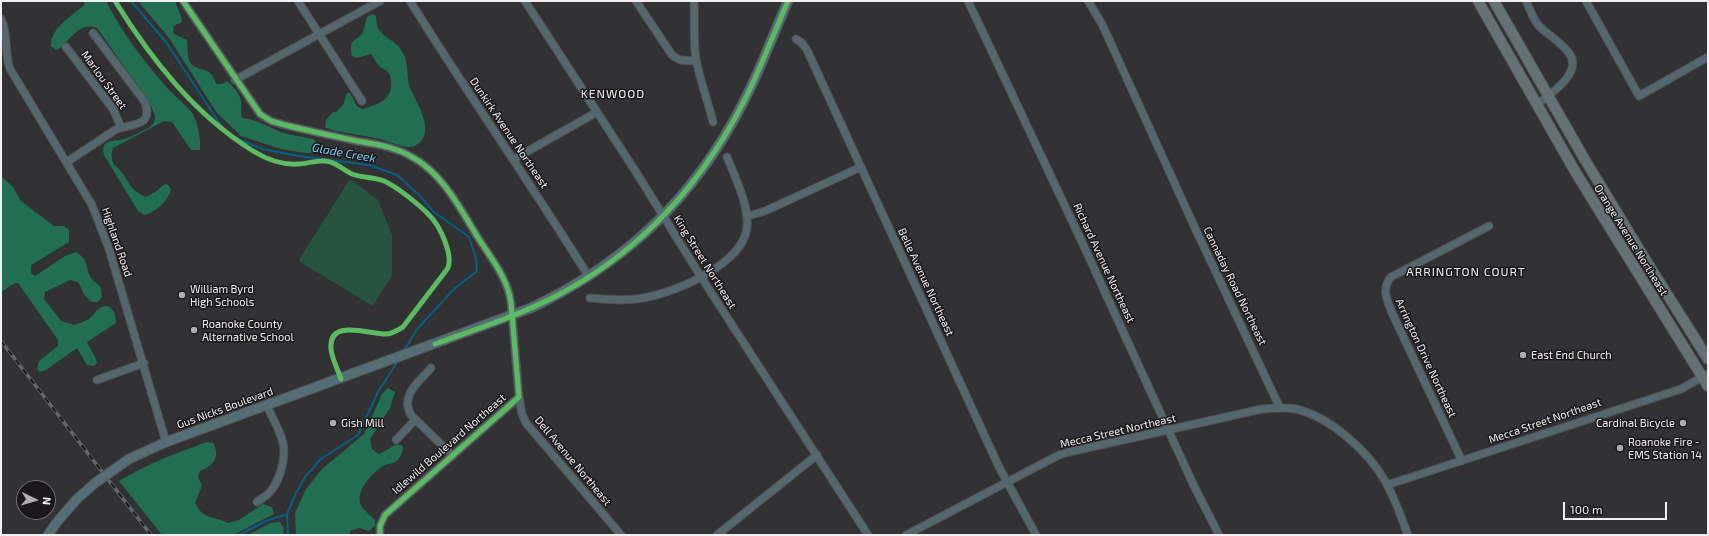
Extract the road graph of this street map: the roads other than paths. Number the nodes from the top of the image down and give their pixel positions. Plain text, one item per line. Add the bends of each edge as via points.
1 (183, 1) edge
2 (298, 1) edge
3 (380, 1) edge
4 (410, 1) edge
5 (524, 1) edge
6 (636, 1) edge
7 (694, 1) edge
8 (788, 1) edge
9 (968, 1) edge
10 (1088, 1) edge
11 (1478, 1) edge
12 (1494, 1) edge
13 (1526, 1) edge
14 (1586, 1) edge
15 (1, 19) edge
16 (93, 33) dead end
17 (319, 34) junction
18 (796, 39) dead end
19 (66, 47) dead end
20 (1708, 56) edge
21 (696, 61) junction
22 (236, 80) junction
23 (1548, 96) junction
24 (362, 101) dead end
25 (1536, 105) junction
26 (598, 112) junction
27 (713, 122) dead end
28 (121, 127) junction
29 (727, 157) dead end
30 (514, 159) junction
31 (67, 162) junction
32 (861, 167) junction
33 (664, 216) junction
34 (748, 216) junction
35 (1489, 226) dead end
36 (701, 276) junction
37 (589, 277) junction
38 (590, 298) dead end
39 (512, 316) junction
40 (1708, 359) edge
41 (144, 363) junction
42 (431, 368) dead end
43 (1706, 379) edge
44 (97, 380) dead end
45 (519, 397) junction
46 (267, 406) junction
47 (1280, 408) junction
48 (415, 420) junction
49 (1169, 430) junction
50 (396, 440) dead end
51 (166, 442) junction
52 (817, 455) junction
53 (452, 456) junction
54 (1462, 461) junction
55 (1008, 483) junction
56 (1387, 485) junction
57 (257, 502) dead end
58 (48, 535) edge
59 (380, 535) edge
60 (621, 535) edge
61 (717, 535) edge
62 (868, 535) edge
63 (906, 535) edge
64 (1036, 535) edge
65 (1219, 535) edge
66 (1408, 535) edge

1 - 22 street, Idlewild Boulevard Northeast
2 - 17 street
3 - 17 street
4 - 30 street, Dunkirk Avenue Northeast
5 - 26 street, King Street Northeast
6 - 21 street via 672,55 678,59
7 - 21 street
8 - 33 main road, Gus Nicks Boulevard via 732,124 705,167
9 - 49 street, Richard Avenue Northeast
10 - 47 street, Cannaday Road Northeast via 1102,24
11 - 25 highway, Orange Avenue Northeast
12 - 23 highway, Orange Avenue Northeast
13 - 23 street via 1538,25 1567,50 1572,62 1568,76
14 - 20 street via 1639,96
15 - 31 street, Highland Road via 5,28 10,70
16 - 28 street via 145,102 148,111 148,115 138,125
17 - 22 street
17 - 24 street
18 - 32 street, Belle Avenue Northeast via 807,50
19 - 28 street, Marlou Street via 113,110
21 - 27 street
22 - 39 street, Idlewild Boulevard Northeast via 260,114 271,121 392,149 420,162 454,200 502,275
23 - 25 street
23 - 40 highway, Orange Avenue Northeast
25 - 43 highway, Orange Avenue Northeast via 1621,248
26 - 30 street
26 - 33 street, King Street Northeast
28 - 31 street
29 - 34 street
30 - 37 street, Dunkirk Avenue Northeast
31 - 41 street, Highland Road via 99,222
32 - 34 street
32 - 55 street, Belle Avenue Northeast
33 - 36 street, King Street Northeast
33 - 37 main road, Gus Nicks Boulevard via 636,242
34 - 36 street via 746,234 740,247 729,259
35 - 54 street, Arrington Drive Northeast via 1391,278 1385,291
36 - 38 street via 670,291 649,297 622,300
36 - 52 street, King Street Northeast
37 - 39 main road, Gus Nicks Boulevard via 557,296
39 - 45 street, Idlewild Boulevard Northeast
39 - 46 main road, Gus Nicks Boulevard
41 - 44 street
41 - 51 street, Highland Road
42 - 48 street via 407,399 407,409
43 - 54 street, Mecca Street Northeast
45 - 53 street, Idlewild Boulevard Northeast
45 - 60 street, Dell Avenue Northeast via 526,423
46 - 51 main road, Gus Nicks Boulevard
46 - 57 street via 284,452 277,480 270,492
47 - 49 street, Mecca Street Northeast via 1262,409
47 - 56 street via 1305,412 1331,425 1370,460
48 - 50 street
48 - 53 street
49 - 55 street, Mecca Street Northeast via 1069,452
49 - 65 street, Richard Avenue Northeast
51 - 58 main road, Gus Nicks Boulevard, bridge via 129,459 101,479 77,499
52 - 61 street
52 - 62 street, King Street Northeast
53 - 59 street, Idlewild Boulevard Northeast via 385,515 380,526
54 - 56 street, Mecca Street Northeast
55 - 63 street, Mecca Street Northeast
55 - 64 street, Belle Avenue Northeast
56 - 66 street

